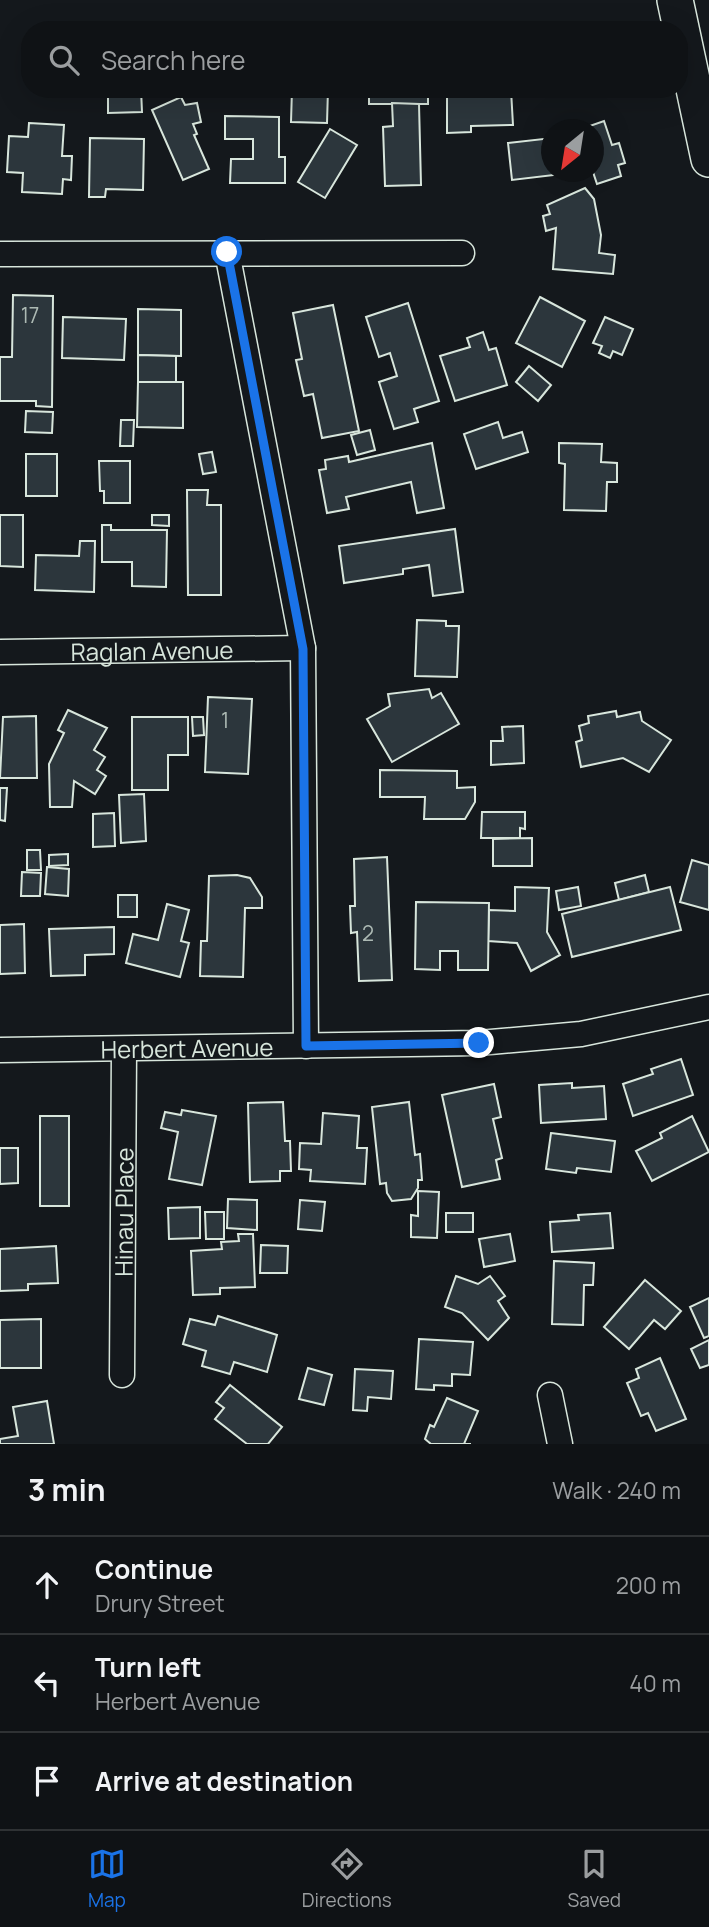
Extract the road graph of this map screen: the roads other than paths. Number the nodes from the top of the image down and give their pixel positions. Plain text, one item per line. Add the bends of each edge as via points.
1 (675, 0) edge
2 (679, 21) edge
3 (688, 61) edge
4 (709, 159) edge
5 (227, 252) junction
6 (462, 253) dead end
7 (0, 254) edge
8 (303, 649) junction
9 (0, 652) edge
10 (709, 1007) edge
11 (306, 1046) junction
12 (124, 1049) junction
13 (0, 1050) edge
14 (122, 1375) dead end
15 (550, 1395) dead end
16 (559, 1444) edge

1 - 2 street
3 - 4 street
5 - 6 street
5 - 7 street
5 - 8 street
8 - 9 street, Raglan Avenue
8 - 11 street
10 - 11 street, Herbert Avenue via 581,1034 479,1043
11 - 12 street, Herbert Avenue
12 - 13 street, Herbert Avenue
12 - 14 street, Hinau Place
15 - 16 street

